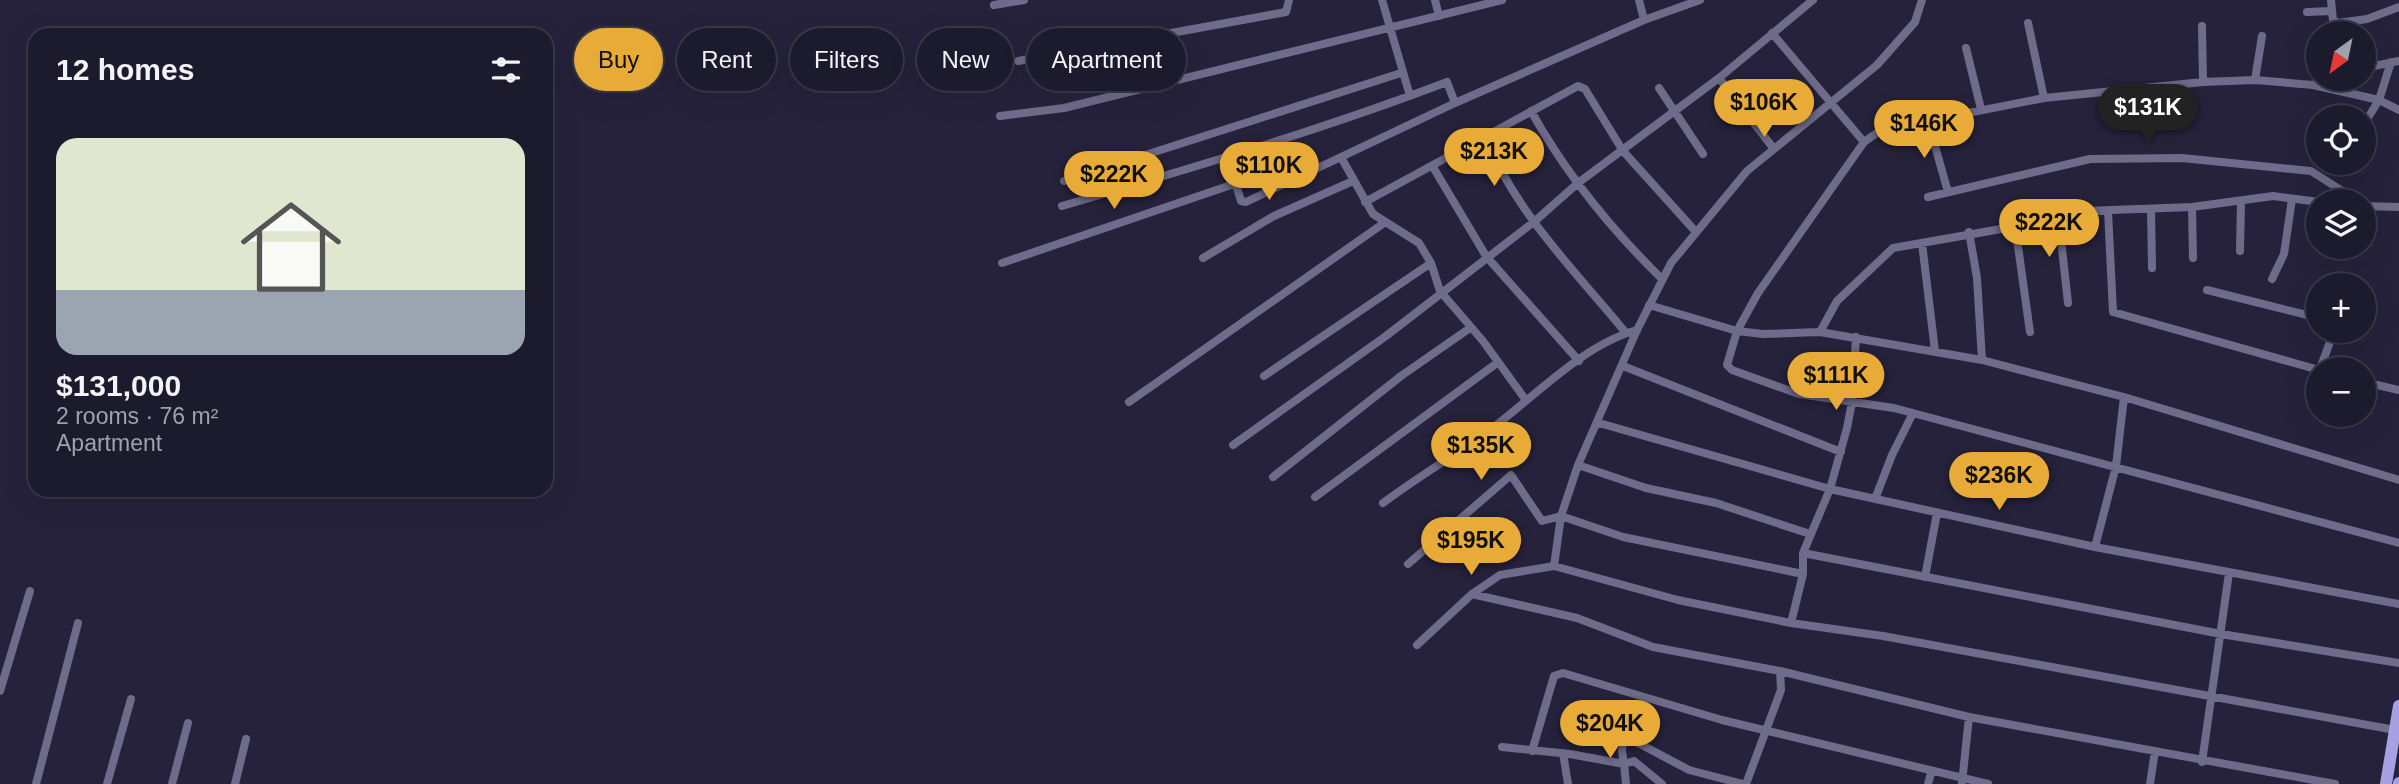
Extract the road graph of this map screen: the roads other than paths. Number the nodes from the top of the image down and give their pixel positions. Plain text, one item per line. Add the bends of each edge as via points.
1 (1024, 0) edge
2 (1289, 0) edge
3 (1382, 0) edge
4 (1435, 0) edge
5 (1502, 0) edge
6 (1639, 0) edge
7 (1700, 0) edge
8 (1813, 0) edge
9 (1922, 0) edge
10 (2331, 0) edge
11 (994, 5) dead end
12 (2399, 7) edge
13 (2332, 11) junction
14 (2307, 12) dead end
15 (1439, 16) junction
16 (1644, 20) junction
17 (2028, 23) dead end
18 (2202, 26) dead end
19 (1389, 29) junction
20 (1772, 33) junction
21 (2262, 36) dead end
22 (1966, 48) dead end
23 (1018, 61) dead end
24 (2395, 61) edge
25 (2376, 65) edge
26 (1401, 73) junction
27 (1719, 78) junction
28 (2255, 80) junction
29 (2203, 82) junction
30 (2306, 84) edge
31 (1659, 88) dead end
32 (2339, 91) edge
33 (1410, 96) junction
34 (2043, 98) junction
35 (2379, 100) junction
36 (1455, 103) junction
37 (1834, 103) junction
38 (2376, 105) edge
39 (1981, 109) junction
40 (2399, 110) edge
41 (1531, 111) junction
42 (1674, 111) junction
43 (1000, 116) dead end
44 (1928, 121) junction
45 (1486, 138) junction
46 (1864, 142) junction
47 (1774, 149) junction
48 (1623, 151) junction
49 (1703, 154) dead end
50 (1228, 158) junction
51 (1342, 159) junction
52 (1433, 167) junction
53 (1064, 181) dead end
54 (1353, 181) junction
55 (1578, 183) junction
56 (1234, 184) junction
57 (2339, 189) edge
58 (1948, 192) junction
59 (1928, 197) dead end
60 (2292, 199) junction
61 (2241, 201) junction
62 (2306, 201) edge
63 (1365, 202) junction
64 (1062, 206) dead end
65 (2376, 206) edge
66 (2192, 207) junction
67 (2399, 207) edge
68 (2151, 209) junction
69 (2108, 211) junction
70 (2058, 212) junction
71 (1535, 221) junction
72 (1384, 223) junction
73 (2015, 225) junction
74 (1696, 232) junction
75 (1969, 232) junction
76 (1922, 243) junction
77 (2241, 251) dead end
78 (1486, 256) junction
79 (1203, 258) dead end
80 (2193, 258) dead end
81 (1002, 263) dead end
82 (1431, 263) junction
83 (2152, 268) dead end
84 (1661, 278) junction
85 (2273, 279) dead end
86 (2207, 290) dead end
87 (1440, 291) junction
88 (2068, 303) dead end
89 (1649, 305) junction
90 (2306, 315) edge
91 (1470, 328) junction
92 (1637, 330) junction
93 (1737, 331) junction
94 (1820, 332) junction
95 (2030, 332) dead end
96 (1626, 333) junction
97 (1856, 337) junction
98 (1934, 351) junction
99 (1982, 359) junction
100 (1579, 361) junction
101 (1497, 363) junction
102 (1623, 366) junction
103 (2306, 366) edge
104 (1264, 376) dead end
105 (2376, 385) edge
106 (2399, 390) edge
107 (2124, 397) junction
108 (1525, 399) junction
109 (1129, 402) dead end
110 (1852, 402) junction
111 (1913, 413) junction
112 (1599, 423) junction
113 (1233, 445) dead end
114 (1841, 452) junction
115 (1578, 465) junction
116 (2116, 466) junction
117 (1273, 477) dead end
118 (2399, 480) edge
119 (1830, 489) junction
120 (1315, 497) dead end
121 (1875, 499) junction
122 (1383, 503) dead end
123 (1937, 513) junction
124 (1562, 516) junction
125 (1810, 534) junction
126 (2399, 543) edge
127 (2095, 547) junction
128 (1803, 553) junction
129 (1408, 564) dead end
130 (1554, 566) junction
131 (2230, 573) junction
132 (1804, 574) junction
133 (1925, 577) junction
134 (30, 591) dead end
135 (1472, 594) junction
136 (2399, 604) edge
137 (1791, 623) junction
138 (78, 624) dead end
139 (2221, 634) junction
140 (1417, 645) dead end
141 (2399, 663) edge
142 (1780, 671) junction
143 (0, 691) edge
144 (2212, 698) junction
145 (131, 699) dead end
146 (2399, 706) edge
147 (1969, 717) junction
148 (188, 723) dead end
149 (1624, 725) dead end
150 (2395, 730) junction
151 (1766, 732) junction
152 (1623, 735) junction
153 (246, 739) dead end
154 (1502, 747) dead end
155 (1532, 751) junction
156 (2155, 751) junction
157 (1563, 753) junction
158 (2202, 762) junction
159 (1625, 764) junction
160 (1931, 773) junction
161 (1962, 782) edge
162 (36, 784) edge
163 (107, 784) edge
164 (172, 784) edge
165 (235, 784) edge
166 (1568, 784) edge
167 (1626, 784) edge
168 (1662, 784) edge
169 (1744, 784) edge
170 (1928, 784) edge
171 (1988, 784) edge
172 (2150, 784) edge
173 (2335, 784) edge
174 (2386, 784) edge

1 - 11 street
2 - 23 street via 1286,12
3 - 19 street
4 - 15 street
5 - 15 street
6 - 16 street
7 - 16 street
8 - 20 street
9 - 37 street via 1915,22 1877,65
10 - 13 street
12 - 13 street via 2338,23
13 - 14 street
15 - 19 street
16 - 36 street
17 - 34 street
18 - 29 street
19 - 26 street
19 - 43 street via 1065,108
20 - 27 street
20 - 37 street
21 - 28 street
22 - 39 street
24 - 25 street
24 - 35 street
26 - 33 street
26 - 53 street
27 - 42 street
27 - 47 street
28 - 29 street
28 - 30 street
29 - 34 street
31 - 42 street
32 - 35 street
33 - 36 street via 1447,82
33 - 50 street
34 - 39 street
35 - 38 street
35 - 40 street
36 - 51 street
37 - 46 street
37 - 47 street
39 - 44 street
41 - 45 street
41 - 48 street via 1578,86 1585,89
41 - 55 street
42 - 48 street
42 - 49 street
44 - 46 street via 1881,130
44 - 58 street
45 - 52 street
45 - 71 street via 1499,170
46 - 93 street via 1758,293
47 - 74 street via 1747,171
48 - 55 street
48 - 74 street
50 - 56 street
50 - 64 street
51 - 54 street
51 - 56 street via 1246,202 1241,201
52 - 63 street
52 - 78 street
54 - 63 street
54 - 79 street via 1274,216
55 - 71 street
55 - 84 street via 1618,236
56 - 81 street
57 - 58 street via 2311,171 2182,158 2090,159
58 - 59 street
60 - 61 street via 2273,196
60 - 62 street
60 - 85 street via 2284,254
61 - 66 street
61 - 77 street
63 - 72 street
65 - 67 street
66 - 68 street
66 - 80 street
68 - 69 street
68 - 83 street
69 - 70 street
69 - 103 street via 2113,312
70 - 73 street
70 - 88 street
71 - 78 street
71 - 96 street
72 - 82 street via 1419,243
72 - 109 street
73 - 75 street
73 - 95 street
74 - 84 street
75 - 76 street
75 - 99 street
76 - 94 street via 1893,248 1837,301
76 - 98 street
78 - 87 street
78 - 100 street
82 - 87 street
82 - 104 street
84 - 89 street
86 - 90 street
87 - 91 street
87 - 113 street via 1386,336
89 - 92 street
89 - 93 street
91 - 101 street
91 - 117 street
92 - 96 street
92 - 102 street
93 - 94 street
93 - 110 street via 1727,365 1732,370 1799,394
94 - 97 street
96 - 100 street
97 - 98 street
97 - 110 street
98 - 99 street
99 - 107 street
100 - 108 street
101 - 108 street
101 - 120 street
102 - 112 street
102 - 114 street
105 - 106 street
107 - 116 street
107 - 118 street
108 - 122 street via 1495,426
110 - 111 street
110 - 114 street
111 - 116 street
111 - 121 street
112 - 115 street
112 - 119 street
114 - 119 street
115 - 124 street
115 - 125 street
116 - 126 street
116 - 127 street
119 - 121 street
119 - 125 street
121 - 123 street
123 - 127 street
123 - 133 street
124 - 129 street via 1542,522 1511,475
124 - 130 street
124 - 132 street via 1623,537
125 - 128 street
127 - 131 street
128 - 132 street
128 - 133 street
130 - 135 street via 1500,575
130 - 137 street via 1678,600
131 - 136 street
131 - 139 street
132 - 137 street
133 - 139 street
134 - 143 street
135 - 140 street
135 - 142 street via 1577,618 1653,647
137 - 144 street
138 - 162 street
139 - 141 street
139 - 144 street
142 - 147 street
142 - 151 street via 1781,690
144 - 150 street
144 - 158 street
145 - 163 street
146 - 150 highway
147 - 156 street
147 - 161 street
148 - 164 street
149 - 152 street
150 - 174 highway
151 - 155 street via 1563,673 1554,676
151 - 160 street
151 - 169 street
152 - 159 street
152 - 169 street via 1689,770
153 - 165 street
154 - 155 street
155 - 157 street
156 - 158 street
156 - 172 street
157 - 159 street
157 - 166 street
158 - 173 street
159 - 167 street
159 - 168 street via 1634,761
160 - 161 street
160 - 170 street
161 - 171 street

